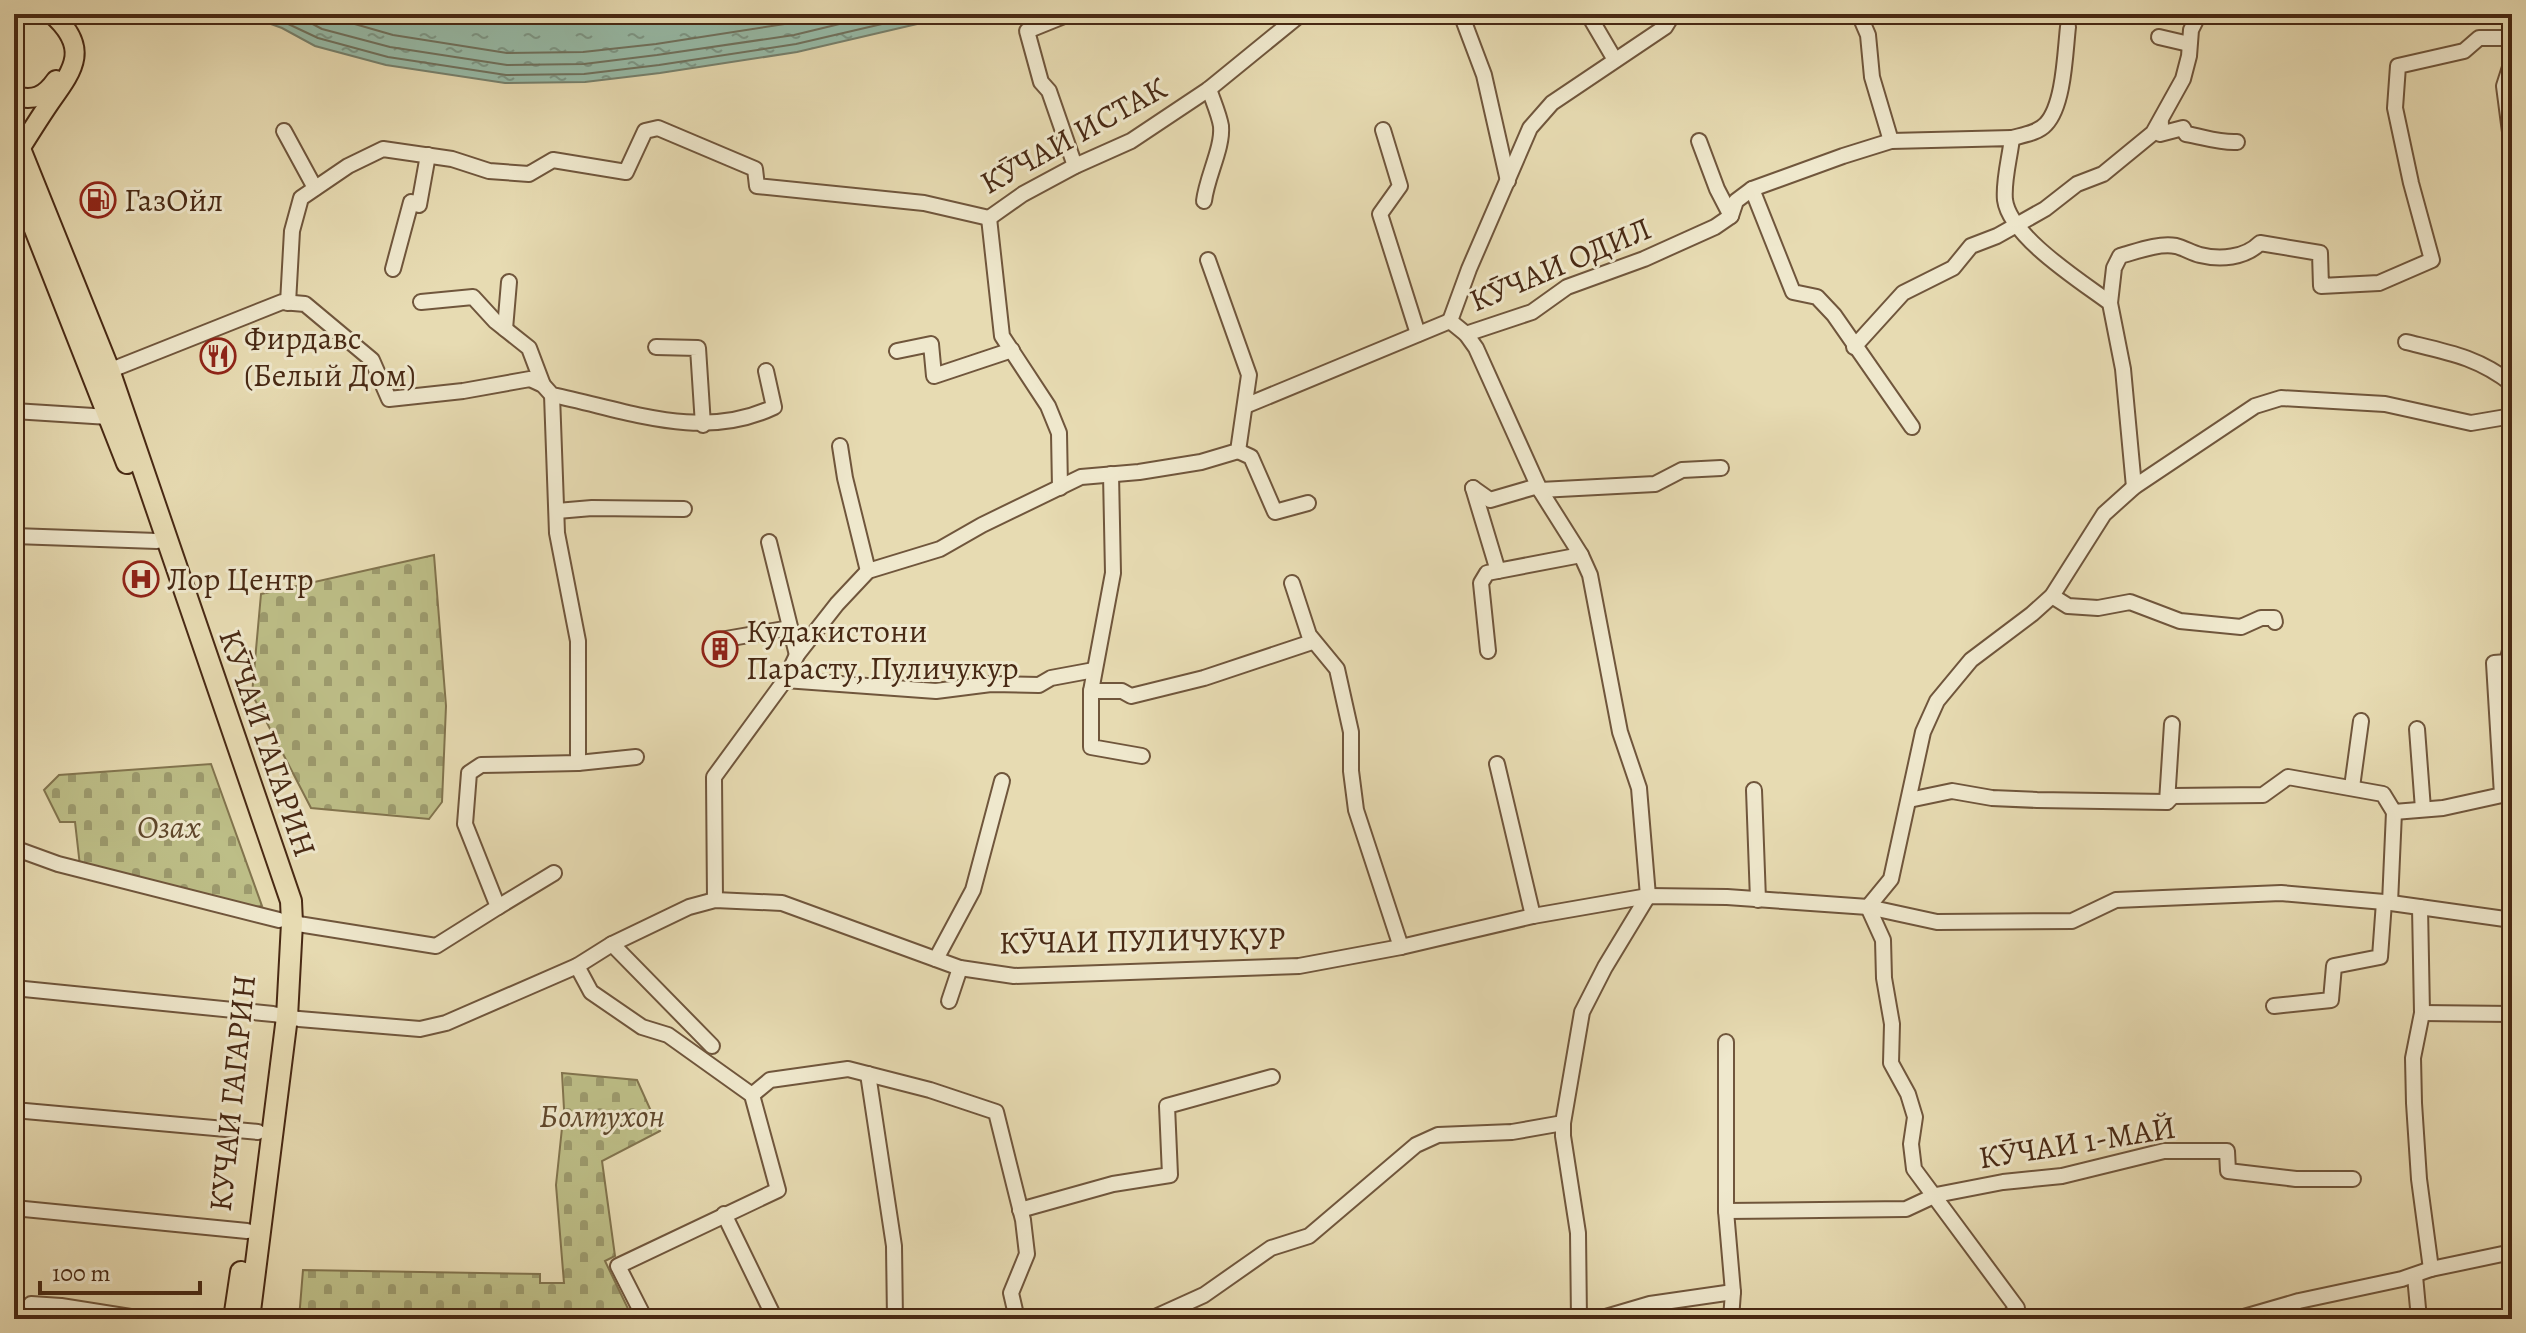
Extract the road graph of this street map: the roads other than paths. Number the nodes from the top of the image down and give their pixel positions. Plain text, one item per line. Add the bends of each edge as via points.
1 (36, 14) edge
2 (52, 14) edge
3 (1069, 14) edge
4 (1301, 14) edge
5 (1461, 14) edge
6 (1588, 14) edge
7 (1673, 14) edge
8 (1859, 14) edge
9 (2199, 14) edge
10 (2068, 27) dead end
11 (2159, 37) dead end
12 (2512, 38) edge
13 (2189, 44) junction
14 (1615, 60) junction
15 (2512, 61) edge
16 (1209, 89) junction
17 (14, 96) edge
18 (2161, 123) junction
19 (1383, 130) dead end
20 (284, 131) dead end
21 (2012, 138) junction
22 (1699, 141) dead end
23 (1891, 141) junction
24 (2237, 142) dead end
25 (2512, 147) edge
26 (428, 155) junction
27 (18, 156) edge
28 (1075, 166) junction
29 (1508, 181) junction
30 (315, 188) junction
31 (1752, 189) junction
32 (1204, 201) dead end
33 (1731, 216) junction
34 (989, 218) junction
35 (2016, 224) junction
36 (1208, 260) dead end
37 (393, 269) dead end
38 (509, 282) dead end
39 (421, 302) dead end
40 (288, 303) junction
41 (2110, 303) junction
42 (1450, 321) junction
43 (505, 329) junction
44 (1418, 334) junction
45 (1466, 334) junction
46 (2406, 342) dead end
47 (656, 347) dead end
48 (1854, 347) junction
49 (1012, 350) junction
50 (897, 351) dead end
51 (766, 371) dead end
52 (101, 374) junction
53 (2512, 384) edge
54 (547, 390) junction
55 (1245, 406) junction
56 (14, 411) edge
57 (2512, 416) edge
58 (109, 417) junction
59 (703, 425) junction
60 (1912, 427) dead end
61 (840, 446) dead end
62 (1238, 451) junction
63 (1721, 468) dead end
64 (1111, 474) junction
65 (2134, 487) junction
66 (1060, 488) junction
67 (1539, 488) junction
68 (1308, 503) dead end
69 (684, 509) dead end
70 (557, 511) junction
71 (14, 536) edge
72 (157, 541) junction
73 (769, 542) dead end
74 (1581, 555) junction
75 (868, 571) junction
76 (1498, 571) junction
77 (1292, 583) dead end
78 (2052, 596) junction
79 (2275, 622) dead end
80 (790, 628) junction
81 (720, 640) dead end
82 (1312, 642) junction
83 (2512, 643) edge
84 (1488, 651) dead end
85 (797, 655) junction
86 (1094, 670) junction
87 (785, 680) junction
88 (1091, 691) junction
89 (2361, 721) dead end
90 (2172, 724) dead end
91 (2417, 729) dead end
92 (1142, 756) dead end
93 (636, 757) dead end
94 (578, 763) junction
95 (1497, 764) dead end
96 (1002, 781) dead end
97 (2352, 787) junction
98 (1754, 790) dead end
99 (1909, 800) junction
100 (2167, 802) junction
101 (2423, 809) junction
102 (2394, 812) junction
103 (14, 848) edge
104 (554, 873) dead end
105 (1648, 896) junction
106 (715, 900) junction
107 (1758, 900) junction
108 (2387, 902) junction
109 (498, 907) junction
110 (1868, 907) junction
111 (2420, 907) junction
112 (1533, 916) junction
113 (2512, 920) edge
114 (286, 922) junction
115 (612, 944) junction
116 (1401, 947) junction
117 (936, 959) junction
118 (577, 966) junction
119 (960, 968) junction
120 (14, 988) edge
121 (949, 1001) dead end
122 (2274, 1006) dead end
123 (2422, 1013) junction
124 (2512, 1014) edge
125 (280, 1016) junction
126 (1726, 1042) dead end
127 (712, 1046) dead end
128 (868, 1074) junction
129 (1272, 1077) dead end
130 (752, 1095) junction
131 (14, 1110) edge
132 (1563, 1123) junction
133 (258, 1132) junction
134 (2353, 1179) dead end
135 (1936, 1195) junction
136 (14, 1208) edge
137 (1020, 1210) junction
138 (1726, 1211) junction
139 (724, 1214) junction
140 (247, 1231) junction
141 (2512, 1252) edge
142 (2431, 1269) junction
143 (2415, 1276) junction
144 (1733, 1292) junction
145 (31, 1304) dead end
146 (2011, 1314) edge
147 (91, 1315) edge
148 (143, 1319) edge
149 (234, 1319) edge
150 (249, 1319) edge
151 (645, 1319) edge
152 (775, 1319) edge
153 (895, 1319) edge
154 (1017, 1319) edge
155 (1151, 1319) edge
156 (1579, 1319) edge
157 (1599, 1319) edge
158 (1731, 1319) edge
159 (2237, 1319) edge
160 (2419, 1319) edge

1 - 17 main road via 59,32 67,57 48,91 34,99
2 - 27 main road via 67,28 75,61 69,79
3 - 28 street via 1027,31
4 - 16 street, КӮЧАИ ИСТАК
5 - 29 street via 1484,75
6 - 14 street
7 - 14 street, КӮЧАИ ОДИЛ via 1665,27
8 - 23 street
9 - 13 street
10 - 21 street via 2060,95 2048,122
11 - 13 street
12 - 41 street via 2479,38 2464,51 2398,66 2395,108 2432,260 2379,283 2321,286 2320,253 2260,243 2235,256 2158,246 2120,256
13 - 18 street via 2183,79
14 - 29 street, КӮЧАИ ОДИЛ via 1552,103 1530,128
15 - 25 street via 2504,86
16 - 28 street, КӮЧАИ ИСТАК via 1131,141
16 - 32 street via 1221,125
18 - 24 street via 2160,134 2183,128 2186,134 2218,143
18 - 35 street via 2103,174 2077,184
19 - 44 street via 1400,186 1380,214
20 - 30 street
21 - 23 street
21 - 35 street via 2005,198
22 - 33 street
23 - 31 street
26 - 30 street, КӮЧАИ ИСТАК via 383,149
26 - 34 street, КӮЧАИ ИСТАК via 489,171 529,174 553,160 626,172 645,131 658,128 755,169 757,186 924,203
26 - 37 street via 419,205 411,202
27 - 52 highway, КӮЧАИ ГАГАРИН
28 - 34 street, КӮЧАИ ИСТАК
29 - 42 street, КӮЧАИ ОДИЛ
30 - 40 street, КӮЧАИ ИСТАК via 301,198 292,231
31 - 33 street, КӮЧАИ ОДИЛ via 1736,201
31 - 48 street via 1793,292 1817,297
33 - 45 street, КӮЧАИ ОДИЛ via 1644,259 1567,287 1532,312
34 - 49 street via 1002,336
35 - 41 street via 2051,259
35 - 48 street via 1971,246 1953,268 1903,293
36 - 55 street via 1249,375
38 - 43 street
39 - 43 street via 473,297
40 - 52 street
40 - 54 street via 305,304 372,360 389,399 530,379
41 - 65 street via 2123,369
42 - 44 street
42 - 45 street, КӮЧАИ ОДИЛ
43 - 54 street via 529,348
44 - 55 street
45 - 67 street
46 - 53 street via 2469,357
47 - 59 street via 698,348
48 - 60 street
49 - 50 street via 934,376 931,344
49 - 66 street via 1059,433
51 - 59 street via 774,407
52 - 58 highway, КӮЧАИ ГАГАРИН
52 - 114 highway, КӮЧАИ ГАГАРИН via 291,901
54 - 59 street via 663,421
54 - 70 street
55 - 62 street
56 - 58 street
57 - 65 street via 2471,423 2385,404 2281,398 2255,406
58 - 72 highway, КӮЧАИ ГАГАРИН
61 - 75 street
62 - 64 street via 1201,462
62 - 68 street via 1251,457 1275,512
63 - 67 street via 1682,470 1655,484
64 - 66 street via 1081,477
64 - 86 street via 1113,573
65 - 78 street via 2104,514
66 - 75 street via 940,549
67 - 74 street
67 - 76 street via 1490,500 1473,488
69 - 70 street
70 - 94 street via 578,641
71 - 72 street
72 - 114 highway, КӮЧАИ ГАГАРИН
73 - 80 street
74 - 76 street
74 - 105 street via 1590,575 1620,732 1639,788
75 - 85 street
76 - 84 street via 1487,573 1481,583
77 - 82 street
78 - 79 street via 2068,606 2130,602 2180,621 2241,627 2261,618
78 - 99 street via 1971,660 1937,701 1923,732
80 - 81 street
80 - 85 street
82 - 88 street via 1131,696
82 - 116 street via 1337,669 1351,732 1356,810
83 - 101 street via 2507,662 2494,663 2502,795
85 - 87 street
86 - 87 street via 1039,685 936,691
86 - 88 street
87 - 106 street via 714,777
88 - 92 street via 1091,747
89 - 97 street
90 - 100 street
91 - 101 street
93 - 94 street
94 - 109 street via 481,765 469,773 465,824
95 - 112 street
96 - 117 street via 973,890
97 - 100 street via 2288,777 2263,795 2173,796
97 - 102 street via 2383,794
98 - 107 street
99 - 100 street via 1952,791 2022,800
99 - 110 street via 1891,879
101 - 102 street
102 - 108 street
103 - 114 street
104 - 109 street
105 - 107 street, КӮЧАИ ПУЛИЧУҚУР
105 - 112 street, КӮЧАИ ПУЛИЧУҚУР
105 - 132 street via 1582,1012
106 - 115 street, КӮЧАИ ПУЛИЧУҚУР
106 - 117 street, КӮЧАИ ПУЛИЧУҚУР via 782,903
107 - 110 street, КӮЧАИ ПУЛИЧУҚУР
108 - 110 street, КӮЧАИ ПУЛИЧУҚУР via 2281,893 2116,900 2072,921 1937,922
108 - 111 street, КӮЧАИ ПУЛИЧУҚУР
108 - 122 street via 2380,957 2334,966 2331,1000
109 - 114 street via 436,946
110 - 135 street via 1883,940 1891,1063 1915,1117 1914,1169
111 - 113 street, КӮЧАИ ПУЛИЧУҚУР
111 - 123 street
112 - 116 street, КӮЧАИ ПУЛИЧУҚУР
114 - 125 highway, КӮЧАИ ГАГАРИН
115 - 118 street, КӮЧАИ ПУЛИЧУҚУР
115 - 127 street
116 - 119 street, КӮЧАИ ПУЛИЧУҚУР via 1299,966 1241,970 1014,976
117 - 119 street, КӮЧАИ ПУЛИЧУҚУР
118 - 125 street, КӮЧАИ ПУЛИЧУҚУР via 446,1023 420,1029
118 - 130 street via 591,992 642,1027 668,1035
119 - 121 street
120 - 125 street, КӮЧАИ ПУЛИЧУҚУР
123 - 124 street
123 - 142 street via 2413,1058 2414,1103
125 - 133 highway, КУЧАИ ГАГАРИН
125 - 150 highway, КӮЧАИ ГАГАРИН
126 - 138 street
128 - 130 street via 848,1069 770,1080
128 - 137 street via 996,1112
128 - 153 street via 894,1246
129 - 137 street via 1167,1106 1170,1175 1113,1184
130 - 139 street via 778,1190
131 - 133 street
132 - 155 street via 1512,1132 1438,1135 1416,1145 1309,1236 1271,1248 1204,1295
132 - 156 street via 1578,1233
133 - 140 highway, КУЧАИ ГАГАРИН
134 - 135 street, КӮЧАИ 1-МАЙ via 2228,1171 2227,1151 2164,1151 2062,1176
135 - 138 street, КӮЧАИ 1-МАЙ via 1906,1209
135 - 146 street
136 - 140 street
137 - 154 street via 1027,1254 1011,1293
138 - 144 street
139 - 151 street via 618,1266
139 - 152 street
140 - 149 highway, КУЧАИ ГАГАРИН
141 - 142 street
142 - 143 street
143 - 159 street
143 - 160 street
144 - 157 street via 1650,1304
144 - 158 street
145 - 147 street
147 - 148 street

